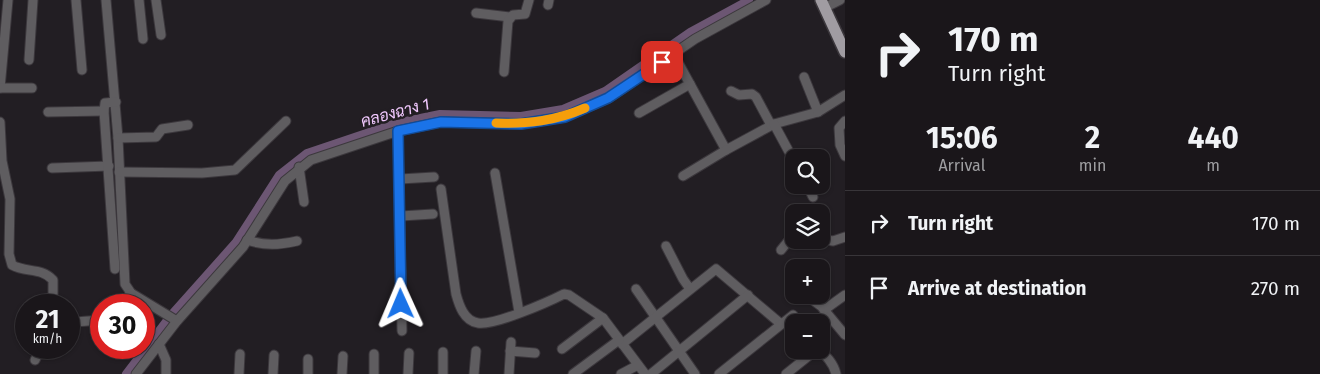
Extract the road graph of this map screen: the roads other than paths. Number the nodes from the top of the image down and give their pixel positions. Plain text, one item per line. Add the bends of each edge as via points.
1 (8, 0) edge
2 (33, 0) edge
3 (76, 0) edge
4 (106, 0) edge
5 (139, 0) edge
6 (156, 0) edge
7 (530, 0) edge
8 (766, 0) edge
9 (840, 0) edge
10 (822, 4) edge
11 (476, 13) dead end
12 (510, 17) junction
13 (161, 35) dead end
14 (143, 39) dead end
15 (844, 45) edge
16 (674, 55) junction
17 (29, 60) dead end
18 (82, 70) dead end
19 (504, 72) dead end
20 (804, 77) dead end
21 (690, 84) junction
22 (0, 88) edge
23 (32, 88) dead end
24 (731, 91) dead end
25 (845, 95) edge
26 (116, 102) junction
27 (104, 111) junction
28 (48, 112) dead end
29 (818, 112) junction
30 (638, 113) dead end
31 (845, 120) edge
32 (286, 121) dead end
33 (0, 122) edge
34 (773, 125) junction
35 (188, 126) dead end
36 (398, 131) junction
37 (118, 138) junction
38 (787, 149) edge
39 (726, 150) junction
40 (845, 156) edge
41 (109, 166) junction
42 (52, 168) dead end
43 (299, 168) junction
44 (120, 172) junction
45 (495, 173) dead end
46 (683, 176) dead end
47 (434, 177) dead end
48 (400, 179) junction
49 (441, 188) dead end
50 (812, 194) edge
51 (813, 197) dead end
52 (304, 202) dead end
53 (433, 214) dead end
54 (401, 216) junction
55 (845, 237) edge
56 (247, 240) junction
57 (830, 240) edge
58 (296, 241) dead end
59 (785, 245) edge
60 (666, 246) dead end
61 (781, 250) dead end
62 (115, 269) dead end
63 (636, 289) dead end
64 (690, 289) junction
65 (131, 293) joint
66 (53, 294) edge
67 (845, 294) edge
68 (748, 295) junction
69 (817, 304) edge
70 (824, 310) junction
71 (519, 312) junction
72 (600, 315) junction
73 (654, 318) junction
74 (175, 319) junction
75 (785, 321) edge
76 (781, 324) junction
77 (402, 331) dead end
78 (845, 335) edge
79 (621, 342) junction
80 (159, 344) junction
81 (562, 349) dead end
82 (476, 351) dead end
83 (443, 352) dead end
84 (679, 352) junction
85 (409, 353) dead end
86 (535, 353) dead end
87 (240, 354) dead end
88 (374, 354) dead end
89 (274, 355) dead end
90 (343, 356) dead end
91 (308, 359) dead end
92 (638, 365) junction
93 (136, 374) edge
94 (166, 374) edge
95 (239, 374) edge
96 (273, 374) edge
97 (308, 374) edge
98 (342, 374) edge
99 (374, 374) edge
100 (408, 374) edge
101 (443, 374) edge
102 (474, 374) edge
103 (509, 374) edge
104 (573, 374) edge
105 (621, 374) edge
106 (645, 374) edge
107 (651, 374) edge
108 (695, 374) edge
109 (719, 374) edge
110 (786, 374) edge
111 (836, 374) edge

1 - 22 street
2 - 17 street
3 - 18 street
4 - 26 street
5 - 14 street
6 - 13 street
7 - 12 street via 525,14
8 - 16 street via 695,39
9 - 10 street
10 - 15 main road
11 - 12 street
12 - 19 street
16 - 21 street
16 - 36 street via 608,98 565,117 521,124 441,122
20 - 29 street
21 - 30 street
21 - 39 street
22 - 23 street
24 - 34 street via 756,97
25 - 29 street
26 - 27 street via 105,103
26 - 37 street
27 - 28 street
27 - 41 street
29 - 34 street
31 - 40 street via 839,128 840,145
32 - 44 street via 235,170
33 - 66 street via 2,161 10,199 9,254 12,265 47,273 53,280
34 - 38 street
34 - 39 street
35 - 37 street via 162,129 156,137
36 - 43 street via 323,155
36 - 48 street
37 - 44 street
39 - 46 street
41 - 42 street
41 - 62 street
43 - 52 street
43 - 56 street via 276,192
44 - 65 street via 125,284
45 - 71 street
47 - 48 street
48 - 54 street
49 - 71 street via 460,309 477,324
50 - 51 street
53 - 54 street
54 - 77 street
55 - 57 street
56 - 58 street via 272,245
56 - 74 street
59 - 61 street
60 - 64 street
63 - 73 street
64 - 68 street via 716,269
64 - 73 street
65 - 74 street
67 - 70 street
68 - 76 street
68 - 84 street
69 - 70 street
70 - 78 street
71 - 72 street via 564,294
72 - 79 street
72 - 81 street
73 - 79 street
73 - 84 street
74 - 80 street
75 - 76 street
76 - 109 street
79 - 92 street
79 - 104 street
80 - 93 street
80 - 94 street via 166,360
82 - 102 street
83 - 101 street
84 - 107 street
84 - 108 street
85 - 100 street
86 - 103 street via 511,346
87 - 95 street
88 - 99 street
89 - 96 street
90 - 98 street
91 - 97 street
92 - 105 street
92 - 106 street
110 - 111 street via 816,350 830,361

